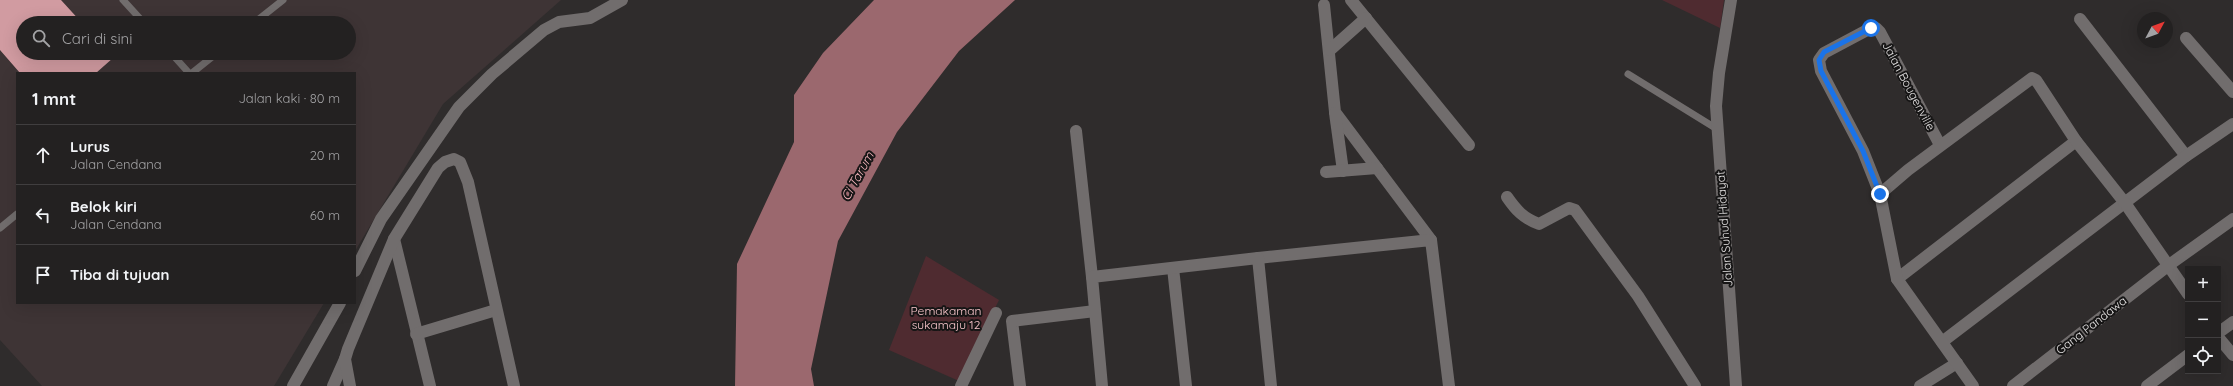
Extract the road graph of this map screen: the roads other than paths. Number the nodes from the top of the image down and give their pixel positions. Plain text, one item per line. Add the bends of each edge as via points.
1 (123, 0) edge
2 (283, 0) edge
3 (622, 0) edge
4 (1351, 0) edge
5 (1731, 0) edge
6 (1324, 5) dead end
7 (138, 16) edge
8 (263, 16) edge
9 (1366, 18) junction
10 (2080, 18) dead end
11 (2186, 38) dead end
12 (1330, 50) junction
13 (178, 60) edge
14 (208, 60) edge
15 (189, 72) edge
16 (191, 72) edge
17 (1628, 74) dead end
18 (2233, 92) edge
19 (1335, 112) junction
20 (2233, 124) edge
21 (1717, 129) junction
22 (1076, 132) dead end
23 (2076, 141) junction
24 (1469, 145) dead end
25 (1940, 145) junction
26 (2186, 156) junction
27 (1377, 168) junction
28 (1342, 171) junction
29 (1326, 172) dead end
30 (1880, 194) junction
31 (1506, 197) dead end
32 (2125, 203) junction
33 (16, 215) edge
34 (2233, 219) edge
35 (0, 228) edge
36 (394, 239) junction
37 (1431, 240) junction
38 (1258, 258) junction
39 (2169, 265) junction
40 (1173, 268) junction
41 (356, 269) edge
42 (1092, 277) junction
43 (1897, 280) junction
44 (2185, 289) edge
45 (339, 304) edge
46 (496, 310) junction
47 (1095, 311) junction
48 (996, 313) dead end
49 (2233, 322) edge
50 (2221, 331) edge
51 (416, 334) junction
52 (2221, 341) edge
53 (1942, 342) junction
54 (2233, 355) edge
55 (2185, 357) edge
56 (345, 359) junction
57 (1957, 363) junction
58 (293, 386) edge
59 (333, 386) edge
60 (350, 386) edge
61 (430, 386) edge
62 (514, 386) edge
63 (961, 386) edge
64 (1020, 386) edge
65 (1102, 386) edge
66 (1186, 386) edge
67 (1271, 386) edge
68 (1449, 386) edge
69 (1695, 386) edge
70 (1736, 386) edge
71 (1920, 386) edge
72 (1973, 386) edge
73 (2013, 386) edge
74 (2147, 386) edge

1 - 7 lane
2 - 8 lane
3 - 41 street via 590,18 559,22 544,30 492,74 459,107 380,219
4 - 9 street
5 - 21 street, Jalan Suhud Hidayat via 1719,73
6 - 12 street
9 - 12 street
9 - 24 street
10 - 26 street
11 - 18 street
12 - 19 street
13 - 15 lane
14 - 16 lane
17 - 21 lane
19 - 27 street
19 - 28 street
20 - 26 street
21 - 70 street, Jalan Suhud Hidayat
22 - 42 street
23 - 25 street via 2036,80 2032,78
23 - 32 street
23 - 43 street
25 - 30 street
25 - 30 street, Jalan Bougenville via 1876,28 1871,28 1824,52 1819,60 1821,71 1863,151
26 - 32 street
27 - 28 street
27 - 37 street
28 - 29 street
30 - 43 street
31 - 69 street via 1518,213 1539,224 1569,208 1575,210 1638,296
32 - 39 street
32 - 53 street
33 - 35 lane
34 - 39 street, Gang Pandawa
36 - 46 street via 438,168 454,159 460,162 468,182
36 - 51 street
36 - 56 street
37 - 38 street
37 - 68 street
38 - 40 street
38 - 67 street
39 - 44 street
39 - 73 street, Gang Pandawa
40 - 42 street
40 - 66 street
42 - 47 street
43 - 53 street
45 - 58 street
46 - 51 street
46 - 62 street
47 - 64 street via 1012,321
47 - 65 street
48 - 63 street
49 - 50 street
51 - 61 street
52 - 54 street
53 - 57 street
55 - 74 street
56 - 59 street
56 - 60 street
57 - 71 street
57 - 72 street

